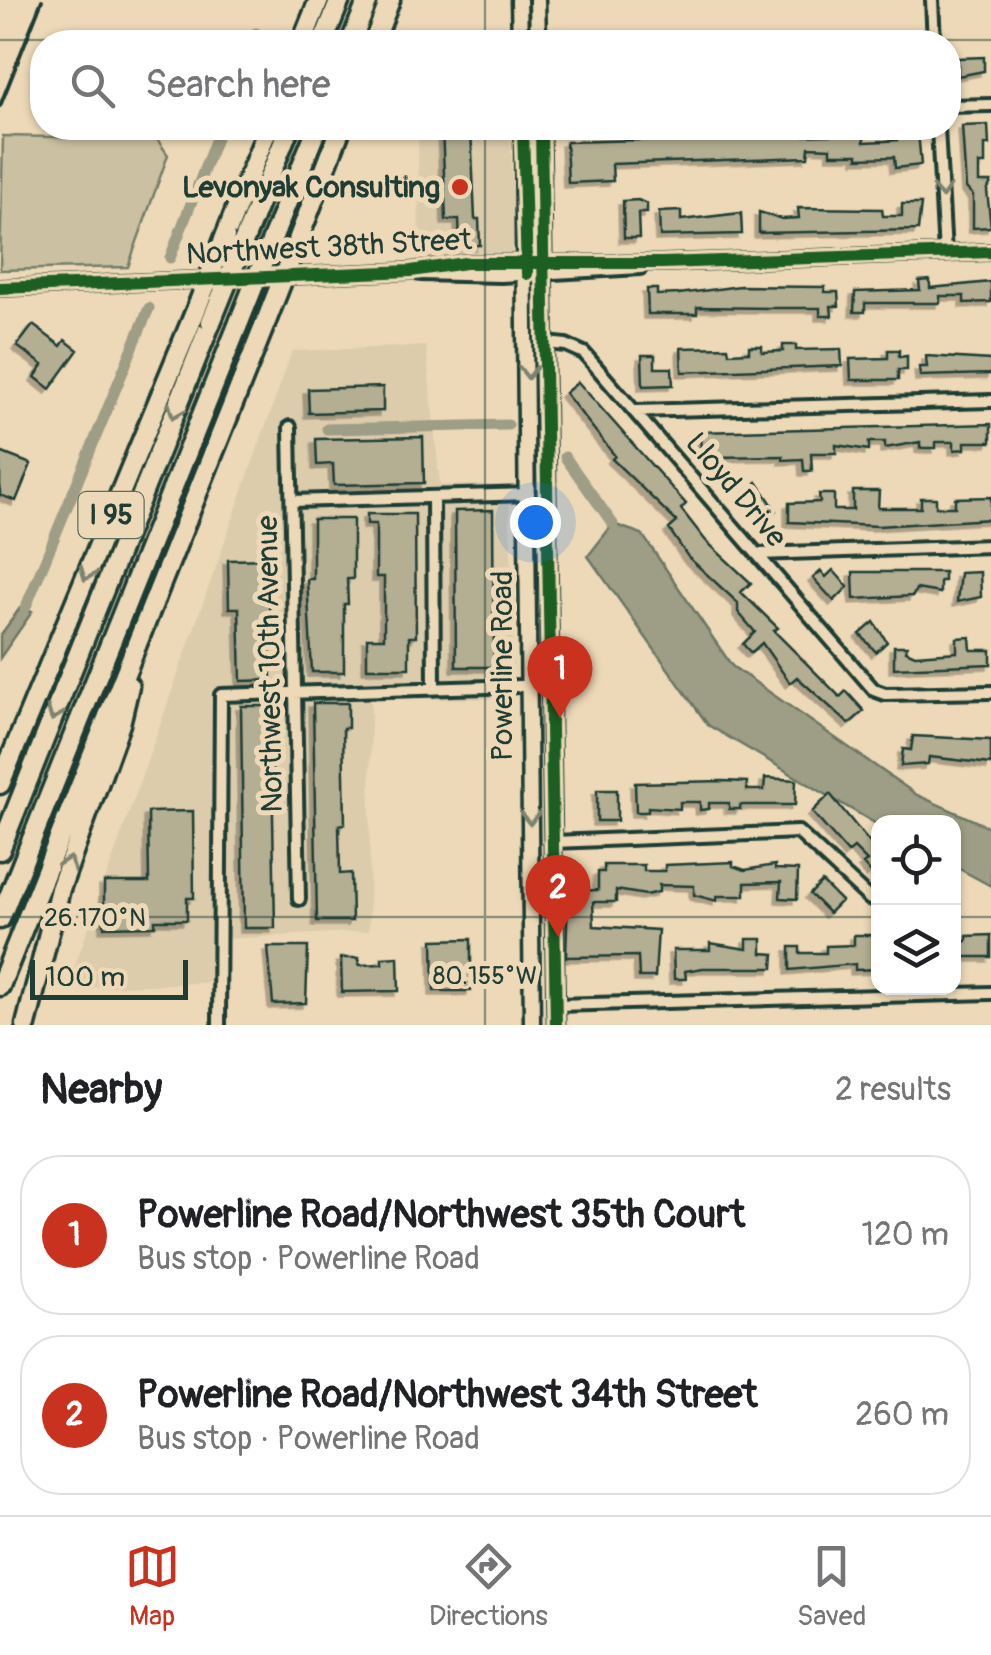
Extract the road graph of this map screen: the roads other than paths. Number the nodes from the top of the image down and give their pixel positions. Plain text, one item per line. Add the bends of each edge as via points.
1 (320, 0) edge
2 (340, 0) edge
3 (368, 0) edge
4 (390, 0) edge
5 (519, 0) edge
6 (932, 0) edge
7 (537, 1) edge
8 (307, 30) edge
9 (328, 30) edge
10 (356, 30) edge
11 (379, 30) edge
12 (520, 30) edge
13 (538, 30) edge
14 (933, 30) edge
15 (991, 105) edge
16 (961, 106) edge
17 (263, 140) edge
18 (284, 140) edge
19 (312, 140) edge
20 (336, 140) edge
21 (523, 140) edge
22 (542, 140) edge
23 (939, 140) edge
24 (991, 252) edge
25 (945, 254) junction
26 (527, 268) junction
27 (546, 268) junction
28 (0, 288) edge
29 (546, 343) junction
30 (991, 401) edge
31 (638, 411) junction
32 (290, 427) dead end
33 (530, 494) junction
34 (433, 498) junction
35 (292, 501) junction
36 (991, 546) edge
37 (758, 554) junction
38 (142, 631) junction
39 (104, 658) junction
40 (529, 685) junction
41 (553, 685) junction
42 (434, 688) junction
43 (991, 692) edge
44 (295, 694) junction
45 (32, 708) junction
46 (0, 764) edge
47 (0, 784) edge
48 (63, 828) junction
49 (554, 842) junction
50 (0, 850) edge
51 (299, 899) dead end
52 (870, 899) dead end
53 (0, 918) edge
54 (532, 964) junction
55 (0, 986) edge
56 (991, 993) edge
57 (556, 1005) junction
58 (532, 1008) junction
59 (26, 1025) edge
60 (219, 1025) edge
61 (532, 1025) edge
62 (548, 1025) edge
63 (556, 1025) edge

1 - 8 highway
2 - 9 highway
3 - 10 highway
4 - 11 highway
5 - 12 main road
6 - 14 street
7 - 13 main road
15 - 16 street
17 -> 45 highway, I 95, bridge
18 -> 50 highway, bridge
19 - 39 highway, bridge
20 - 38 highway, I 95, bridge
21 - 26 main road, Powerline Road
22 - 27 main road, Powerline Road
23 -> 25 street
24 - 25 street, Northwest 38th Street
25 - 27 street, Northwest 38th Street
26 - 27 street, Northwest 38th Street
26 - 28 street, Northwest 38th Street via 457,263 411,271
26 -> 33 main road, Powerline Road
27 - 29 main road, Powerline Road
29 - 31 street, Lloyd Drive via 584,354
29 - 41 main road, Powerline Road
30 - 31 street
31 - 37 street, Lloyd Drive
32 - 35 street, Northwest 10th Avenue
33 - 34 street
33 - 40 main road, Powerline Road
34 - 35 street
34 - 42 street
35 - 44 street, Northwest 10th Avenue
36 - 37 street
37 - 43 street, Lloyd Drive via 874,690
38 - 48 highway, I 95
59 -> 38 highway via 60,889 120,724
39 - 48 highway
39 - 53 highway
40 - 41 street
40 - 42 street
40 -> 54 main road, Powerline Road
41 - 49 main road, Powerline Road
42 - 44 street
44 - 51 street, Northwest 10th Avenue
44 - 60 street via 220,695
45 - 46 highway
45 - 47 highway, I 95
48 - 55 highway, I 95
49 - 52 street via 798,832
49 - 57 main road, Powerline Road
54 - 57 main road
54 - 58 main road, Powerline Road
56 - 57 street
57 - 63 main road, Powerline Road
58 - 61 main road, Powerline Road
58 - 62 main road

